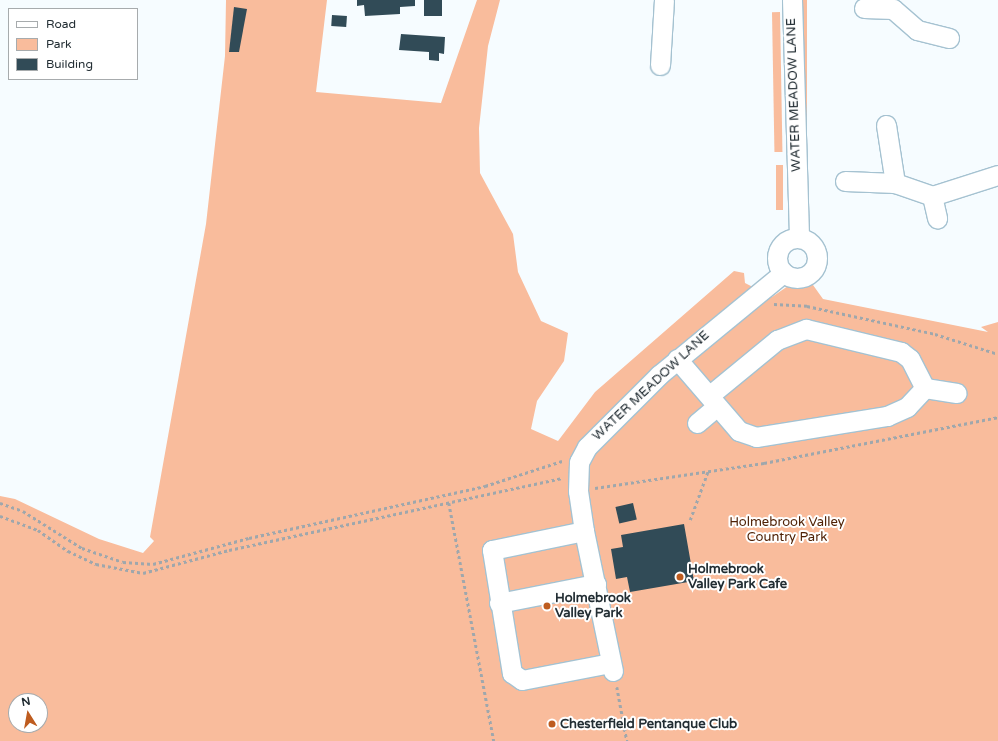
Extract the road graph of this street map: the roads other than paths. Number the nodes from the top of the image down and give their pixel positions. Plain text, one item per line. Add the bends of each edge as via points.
1 (664, 0) edge
2 (792, 0) edge
3 (893, 5) edge
4 (864, 8) dead end
5 (949, 38) dead end
6 (660, 65) dead end
7 (886, 125) dead end
8 (998, 175) edge
9 (844, 181) dead end
10 (895, 183) junction
11 (932, 196) junction
12 (937, 218) dead end
13 (799, 238) junction
14 (783, 273) junction
15 (677, 359) junction
16 (925, 388) junction
17 (957, 393) dead end
18 (713, 401) junction
19 (697, 423) dead end
20 (584, 531) junction
21 (596, 584) junction
22 (499, 604) junction

1 - 6 street
2 - 13 street, WATER MEADOW LANE
3 - 4 street
3 - 5 street via 917,30
7 - 10 street
8 - 11 street
9 - 10 street
10 - 11 street
11 - 12 street
13 - 14 street via 782,244 777,260
13 - 14 street via 811,243 818,258 816,267 808,276 794,278
14 - 15 street, WATER MEADOW LANE
15 - 18 street
15 - 20 street, WATER MEADOW LANE via 587,447 580,462 579,482
16 - 17 street
16 - 18 street via 907,407 887,416 762,437 739,431
16 - 18 street via 910,359 901,352 806,329 777,340
18 - 19 street
20 - 21 street, WATER MEADOW LANE
20 - 22 street via 492,550
21 - 22 street
21 - 22 street, WATER MEADOW LANE via 611,667 517,680 512,673

